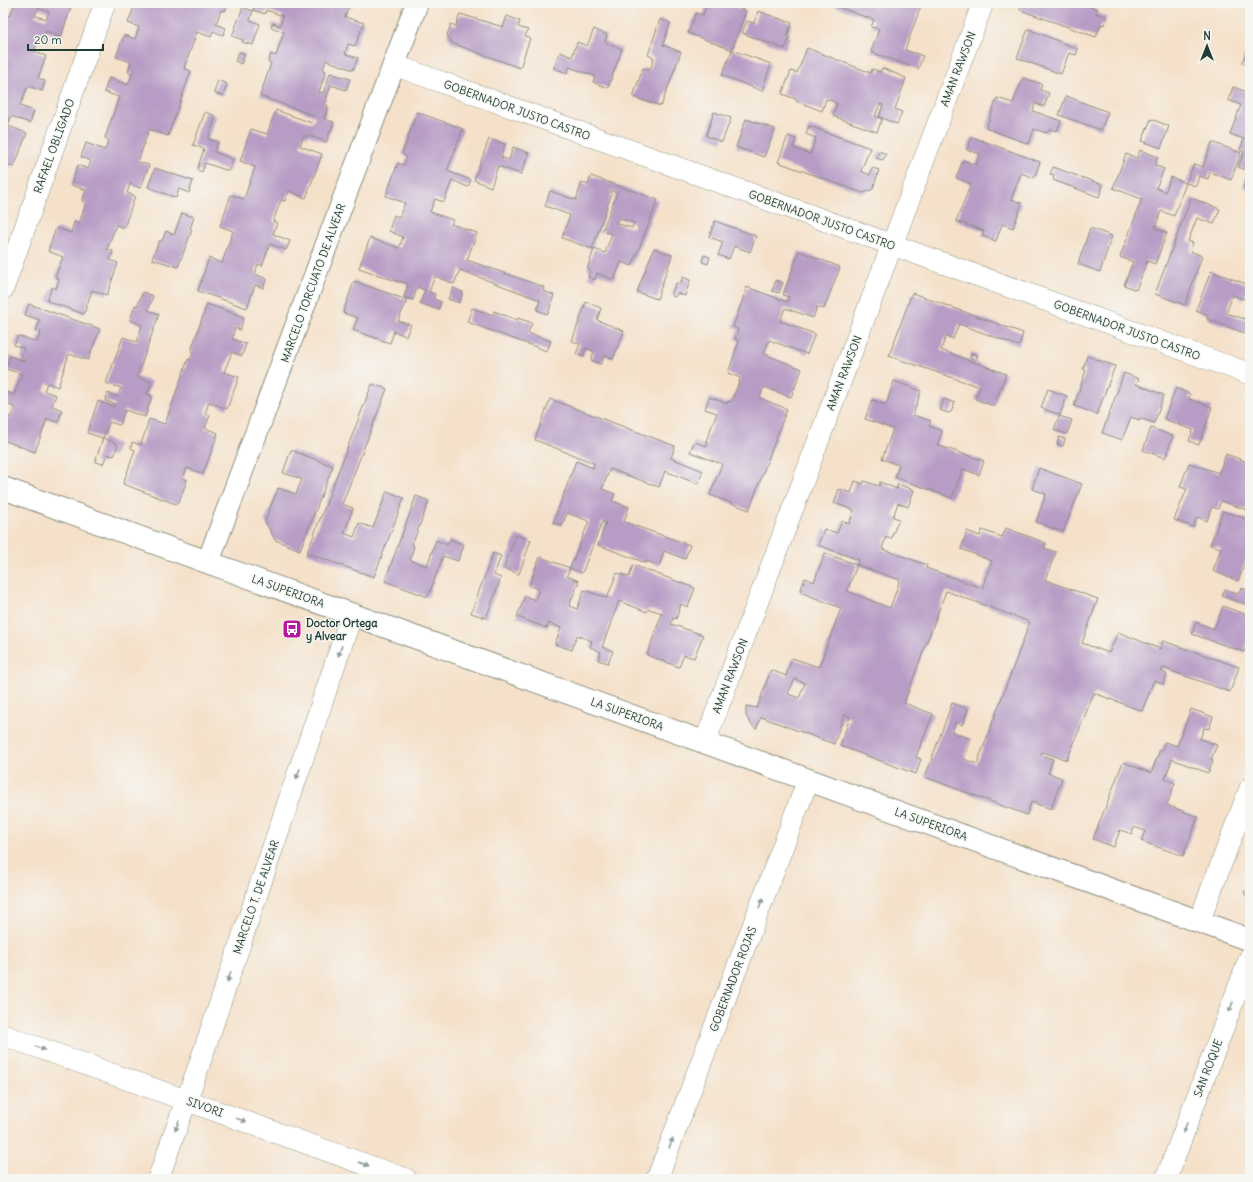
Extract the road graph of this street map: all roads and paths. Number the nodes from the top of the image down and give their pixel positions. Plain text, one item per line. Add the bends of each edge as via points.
1 (105, 3) edge
2 (417, 3) edge
3 (983, 3) edge
4 (394, 65) junction
5 (892, 245) junction
6 (3, 289) edge
7 (1250, 374) edge
8 (3, 488) edge
9 (208, 562) junction
10 (352, 614) junction
11 (705, 742) junction
12 (808, 780) junction
13 (1250, 788) edge
14 (1199, 922) junction
15 (1250, 940) edge
16 (1250, 957) edge
17 (3, 1035) edge
18 (186, 1101) junction
19 (158, 1179) edge
20 (406, 1179) edge
21 (658, 1179) edge
22 (1166, 1179) edge

1 - 6 street, RAFAEL OBLIGADO
2 - 4 main road, MARCELO TORCUATO DE ALVEAR
3 - 5 street, AMAN RAWSON
4 - 5 street, GOBERNADOR JUSTO CASTRO
4 - 9 main road, MARCELO TORCUATO DE ALVEAR
5 - 7 street, GOBERNADOR JUSTO CASTRO
5 - 11 street, AMAN RAWSON
8 - 9 main road, LA SUPERIORA
9 - 10 main road, LA SUPERIORA
10 - 11 main road, LA SUPERIORA
10 -> 18 street, MARCELO T. DE ALVEAR
11 - 12 main road, LA SUPERIORA
12 - 14 main road, LA SUPERIORA
21 -> 12 street, GOBERNADOR ROJAS
13 - 14 street
14 - 15 main road, LA SUPERIORA
16 -> 22 street, SAN ROQUE
17 -> 18 street, SIVORI
18 -> 19 street, MARCELO T. DE ALVEAR
18 -> 20 street, SIVORI

